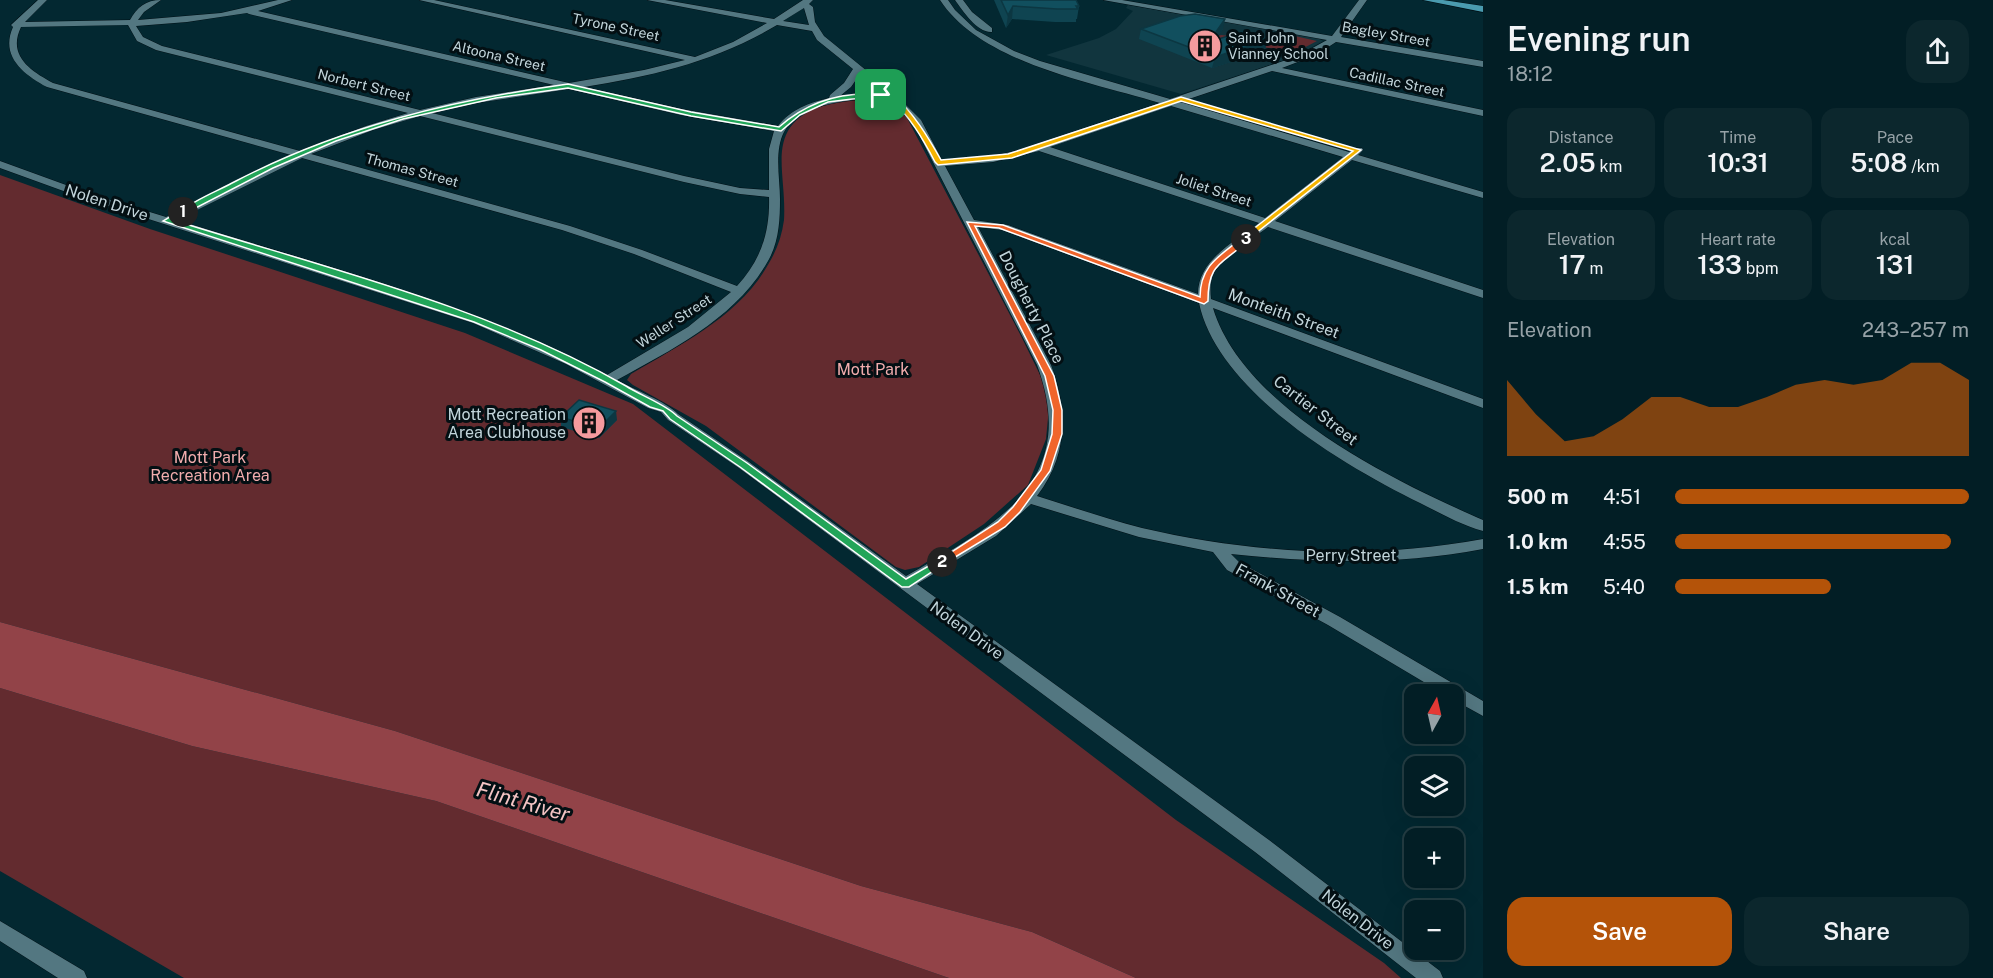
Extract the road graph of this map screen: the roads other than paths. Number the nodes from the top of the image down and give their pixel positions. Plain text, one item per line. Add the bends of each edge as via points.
1 (43, 0) edge
2 (157, 0) edge
3 (288, 0) edge
4 (423, 0) edge
5 (651, 0) edge
6 (944, 0) edge
7 (959, 0) edge
8 (1107, 0) edge
9 (1363, 0) edge
10 (1427, 0) edge
11 (806, 2) edge
12 (1483, 9) edge
13 (249, 11) junction
14 (133, 22) junction
15 (773, 24) junction
16 (15, 25) junction
17 (813, 29) junction
18 (1335, 39) junction
19 (1006, 40) junction
20 (993, 43) junction
21 (697, 60) junction
22 (1483, 64) edge
23 (1271, 68) junction
24 (858, 69) junction
25 (568, 86) junction
26 (891, 95) junction
27 (831, 99) junction
28 (1181, 99) junction
29 (1168, 103) junction
30 (419, 113) junction
31 (1483, 113) edge
32 (781, 129) junction
33 (1039, 147) junction
34 (1354, 153) junction
35 (297, 154) junction
36 (938, 162) junction
37 (0, 164) edge
38 (1483, 186) edge
39 (775, 194) junction
40 (1483, 195) edge
41 (167, 221) junction
42 (970, 223) junction
43 (1266, 223) junction
44 (740, 291) junction
45 (1483, 294) edge
46 (1204, 301) junction
47 (608, 380) junction
48 (1483, 404) edge
49 (1027, 498) junction
50 (1483, 526) edge
51 (1483, 544) edge
52 (1220, 548) junction
53 (905, 584) junction
54 (1483, 709) edge
55 (0, 930) edge
56 (76, 978) edge
57 (1432, 978) edge

1 - 16 street
2 - 14 street via 141,10
3 - 13 street
4 - 21 street, Tyrone Street
5 - 15 street
6 - 20 street via 961,22
7 - 19 street via 973,18
8 - 18 street, Bagley Street
9 - 18 street
10 - 12 main road
11 - 15 street
11 - 17 street, Dougherty Place
13 - 14 street
13 - 25 street, Altoona Street
14 - 16 street
14 - 30 street, Norbert Street via 140,39 164,49
15 - 17 street
15 - 21 street
16 - 35 street, Thomas Street via 8,40 10,55 39,80
17 - 24 street, Dougherty Place
18 - 22 street, Bagley Street
18 - 23 street via 1311,54
19 - 20 street
19 - 28 street via 1058,63
20 - 29 street via 1048,67
21 - 25 street
23 - 28 street
23 - 31 street, Cadillac Street
24 - 26 street, Dougherty Place
24 - 27 street via 849,85
25 - 30 street
25 - 32 street, Altoona Street via 691,114
26 - 27 street
26 - 36 street, Dougherty Place via 917,122
27 - 32 street via 798,114
28 - 29 street
28 - 34 street
29 - 33 street
29 - 34 street
30 - 35 street
30 - 39 street, Norbert Street via 684,179
32 - 39 street, Weller Street via 774,149
33 - 36 street via 1002,158
33 - 43 street, Joliet Street
34 - 38 street
34 - 40 street
34 - 43 street
35 - 41 street
35 - 44 street, Thomas Street via 566,228
36 - 42 street, Dougherty Place
37 - 41 street, Nolen Drive
39 - 44 street, Weller Street via 770,244
41 - 47 street, Nolen Drive via 454,312
42 - 46 street, Monteith Street via 1001,226
42 - 49 street, Dougherty Place via 1044,365 1054,392 1056,443 1046,471
43 - 45 street, Joliet Street
43 - 46 street via 1212,266 1204,282
44 - 47 street, Weller Street via 693,329
46 - 48 street, Monteith Street
46 - 50 street, Cartier Street via 1216,333 1230,353 1262,391 1293,418 1373,472
47 - 53 street, Nolen Drive via 666,409
49 - 52 street via 1139,532
49 - 53 street, Dougherty Place via 1001,525
51 - 52 street, Perry Street via 1427,553 1355,556
52 - 54 street, Frank Street via 1233,566
53 - 57 street, Nolen Drive via 1262,846
55 - 56 street

